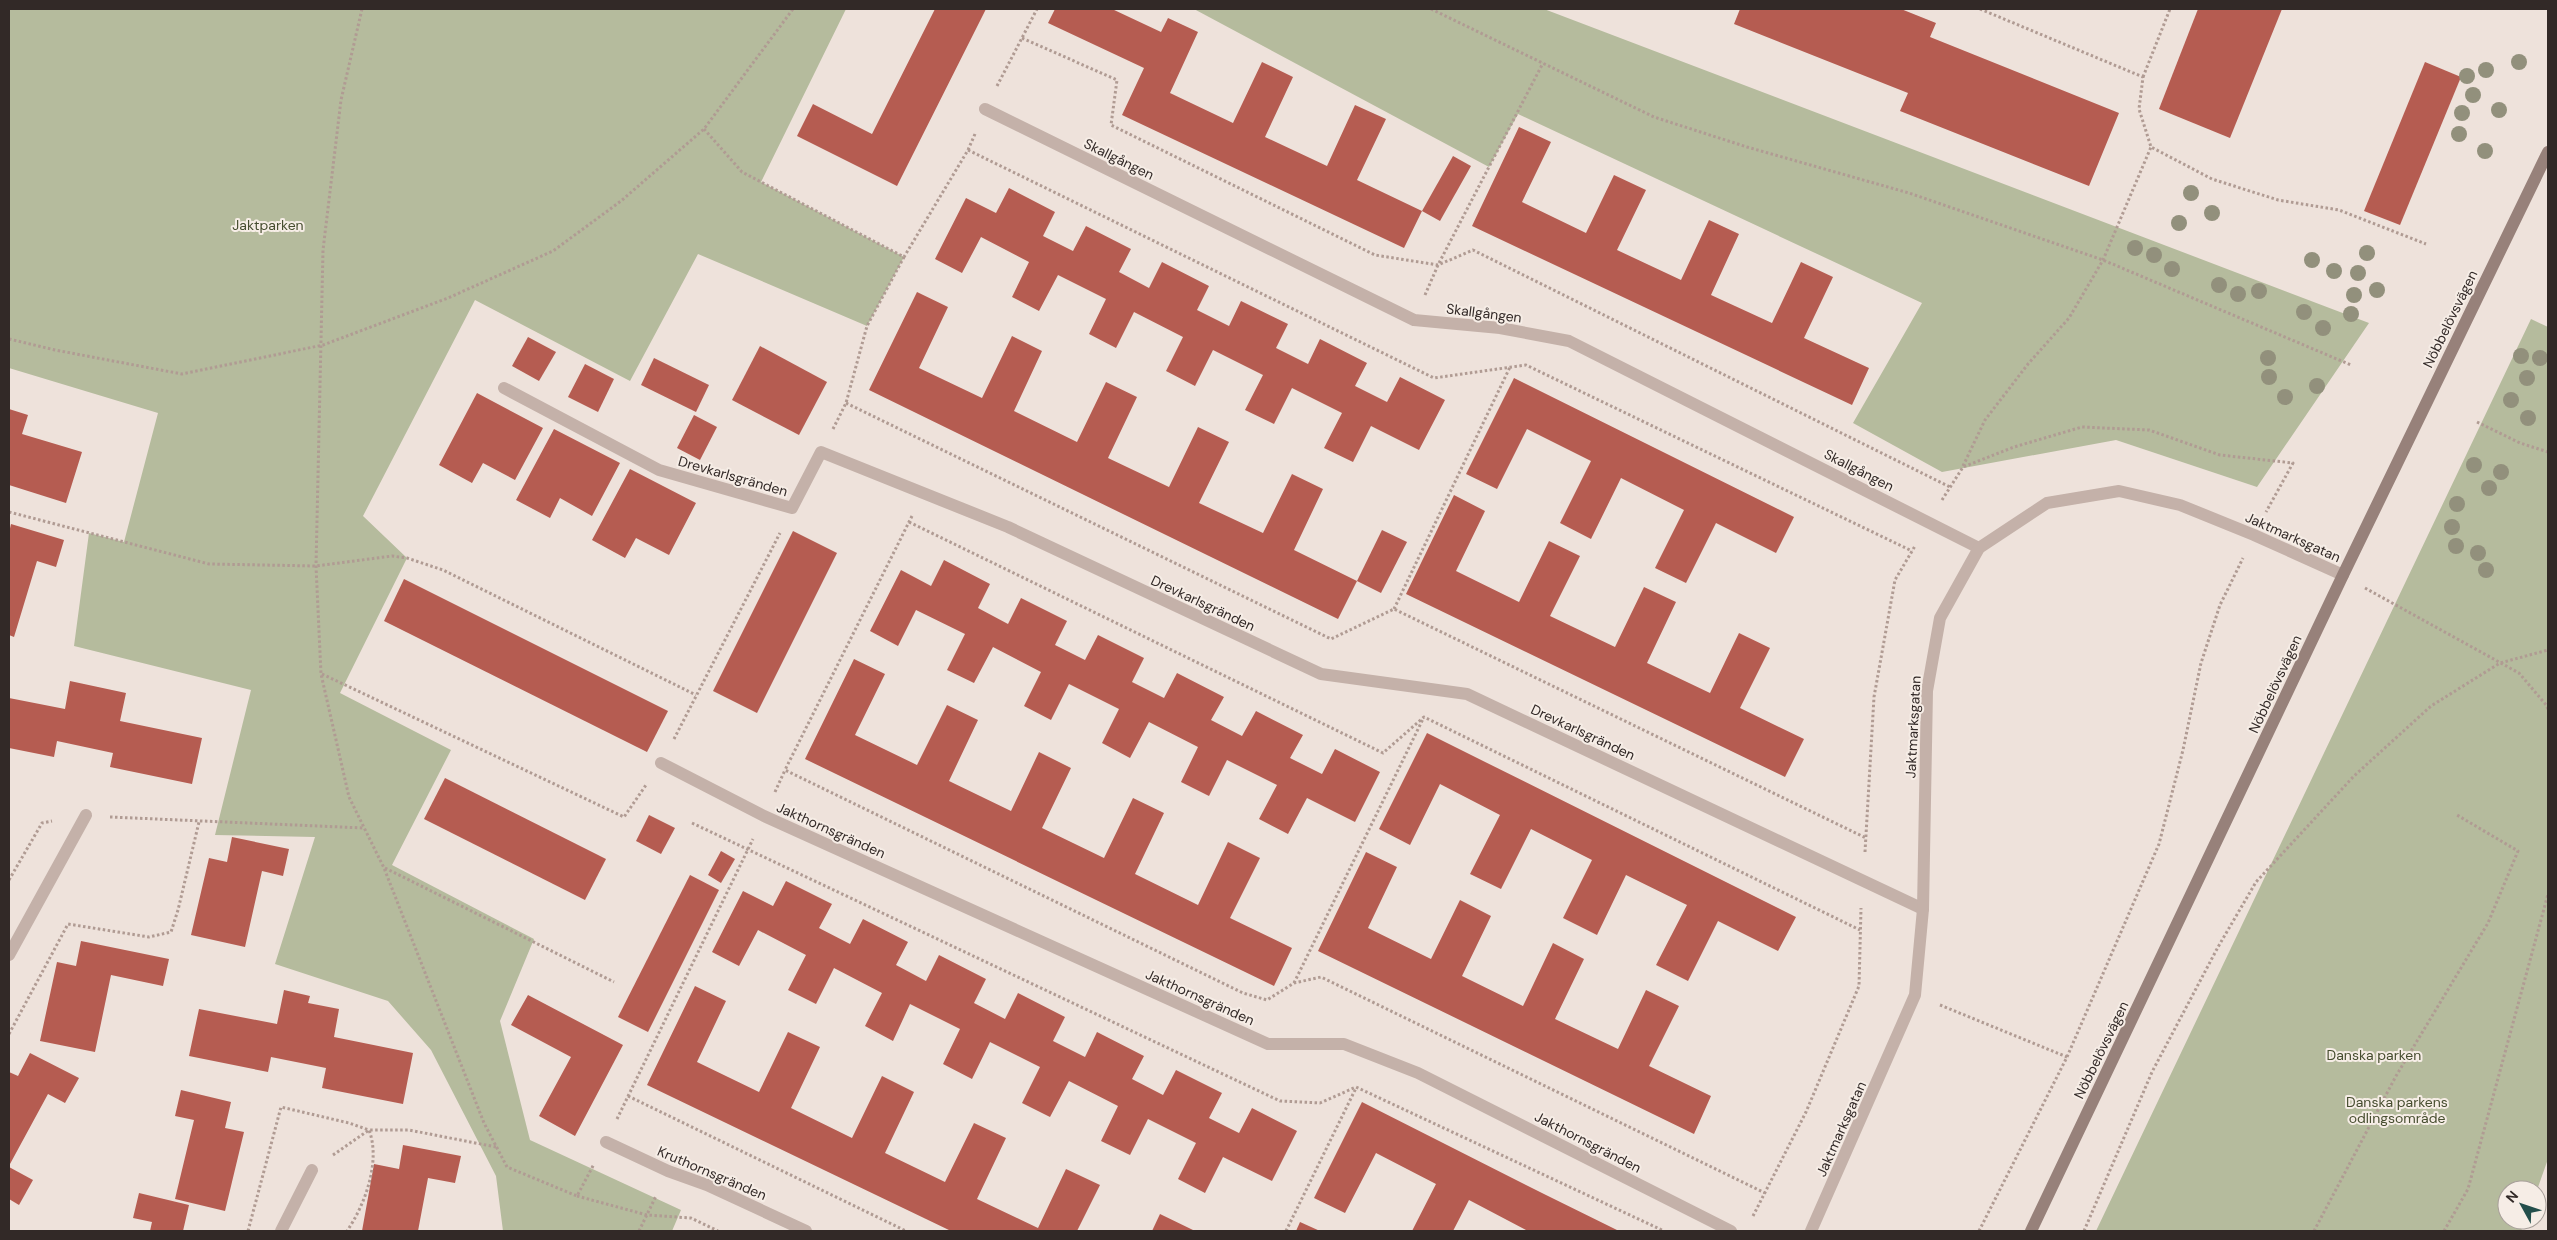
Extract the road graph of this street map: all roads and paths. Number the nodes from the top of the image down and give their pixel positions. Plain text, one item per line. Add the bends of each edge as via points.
1 (362, 9) edge
2 (794, 9) edge
3 (1037, 9) edge
4 (1431, 9) edge
5 (1980, 9) edge
6 (2170, 9) edge
7 (1022, 38) junction
8 (1543, 63) junction
9 (2143, 77) junction
10 (985, 110) junction
11 (704, 129) junction
12 (2151, 147) junction
13 (968, 150) junction
14 (2548, 152) edge
15 (2426, 244) dead end
16 (904, 257) junction
17 (2103, 260) junction
18 (1438, 266) junction
19 (1414, 320) junction
20 (9, 339) edge
21 (322, 345) junction
22 (2351, 365) dead end
23 (1510, 367) junction
24 (504, 388) dead end
25 (846, 402) junction
26 (2477, 422) dead end
27 (821, 452) junction
28 (2548, 452) edge
29 (1963, 467) junction
30 (1950, 487) junction
31 (923, 493) junction
32 (792, 508) junction
33 (9, 512) edge
34 (909, 522) junction
35 (1929, 522) junction
36 (2254, 535) junction
37 (1979, 548) junction
38 (1912, 551) dead end
39 (316, 566) junction
40 (2343, 575) junction
41 (1394, 609) junction
42 (2548, 650) edge
43 (2500, 663) junction
44 (321, 674) junction
45 (696, 695) junction
46 (2548, 711) edge
47 (1424, 716) junction
48 (661, 763) junction
49 (86, 815) joint
50 (764, 816) junction
51 (2457, 816) dead end
52 (199, 822) junction
53 (364, 828) junction
54 (1866, 838) dead end
55 (384, 868) junction
56 (2548, 894) edge
57 (1922, 909) junction
58 (1860, 930) dead end
59 (9, 956) edge
60 (614, 982) dead end
61 (1294, 983) junction
62 (1915, 995) junction
63 (9, 1034) edge
64 (2067, 1057) junction
65 (1356, 1087) dead end
66 (628, 1096) junction
67 (606, 1142) junction
68 (496, 1146) junction
69 (312, 1170) joint
70 (668, 1171) junction
71 (1765, 1193) dead end
72 (577, 1196) junction
73 (647, 1215) junction
74 (281, 1231) edge
75 (639, 1231) edge
76 (718, 1231) edge
77 (806, 1231) edge
78 (906, 1231) edge
79 (1286, 1231) edge
80 (1731, 1231) edge
81 (1811, 1231) edge
82 (1979, 1231) edge
83 (2031, 1231) edge
84 (2084, 1231) edge
85 (2314, 1231) edge
86 (2444, 1231) edge

1 - 21 path via 341,100 323,250
2 - 11 path
3 - 7 path
4 - 8 path
5 - 9 path
6 - 9 path
7 - 10 path
7 - 18 path via 1116,80 1111,125 1375,256
8 - 17 path via 1654,116 1909,194
8 - 18 path
9 - 12 path via 2139,109
10 - 13 path
10 - 19 street, Skallgången
11 - 16 path via 742,172
11 - 21 path via 621,201 553,251 448,298
12 - 15 path via 2212,179 2278,200 2339,210
12 - 17 path
13 - 16 path
13 - 23 path via 1434,378
14 - 40 street, Nöbbelövsvägen
16 - 25 path via 867,326
17 - 22 path
17 - 29 path via 2069,318 1985,420
18 - 19 path
18 - 30 path via 1473,250
19 - 35 street, Skallgången via 1500,328 1569,341
20 - 21 path via 182,374
21 - 39 path
23 - 38 path via 1526,364
23 - 41 path
24 - 32 street, Drevkarlsgränden via 659,470
25 - 27 path
25 - 41 path via 1332,639
26 - 28 path via 2520,443
27 - 31 street, Drevkarlsgränden
27 - 32 street, Drevkarlsgränden
29 - 30 path
29 - 36 path via 2014,447 2082,427 2148,430 2220,455 2293,463
30 - 35 path
31 - 34 path
31 - 57 street, Drevkarlsgränden via 1008,527 1321,674 1467,694
32 - 45 path
33 - 39 path via 209,564
34 - 47 path via 1383,753
34 - 61 path via 785,770 1243,993 1267,1000
35 - 37 street, Skallgången
36 - 37 street, Jaktmarksgatan via 2180,505 2119,491 2047,503
36 - 40 street, Jaktmarksgatan
36 - 64 path via 2220,605 2201,663 2159,844
37 - 57 street, Jaktmarksgatan via 1940,618 1927,691
39 - 44 path
39 - 45 path via 392,556 443,570
40 - 43 path
40 - 83 street, Nöbbelövsvägen
41 - 54 path
42 - 43 path
43 - 46 path via 2519,673
43 - 84 path via 2431,706 2354,776 2256,882 2152,1072
44 - 48 path via 624,817
44 - 53 path via 349,797
45 - 48 path
47 - 58 path
47 - 61 path
48 - 50 street, Jakthornsgränden
49 - 52 path
49 - 59 street
50 - 66 path
50 - 80 street, Jakthornsgränden via 1268,1044 1344,1044 1418,1073
51 - 85 path via 2518,851 2488,923 2396,1076
52 - 53 path
52 - 63 path via 170,932 149,937 68,924
53 - 55 path
55 - 60 path
55 - 68 path via 484,1123
56 - 86 path via 2468,1189
57 - 62 street, Jaktmarksgatan
61 - 71 path via 1322,977
62 - 64 path
62 - 81 street, Jaktmarksgatan
64 - 82 path
65 - 79 path
66 - 67 path
66 - 78 path
67 - 70 street, Kruthornsgränden
67 - 72 path
68 - 69 path via 409,1130 369,1130
68 - 72 path via 507,1167
69 - 74 street
70 - 73 path
70 - 77 street, Kruthornsgränden via 707,1185
72 - 73 path
73 - 75 path
73 - 76 path via 691,1218

